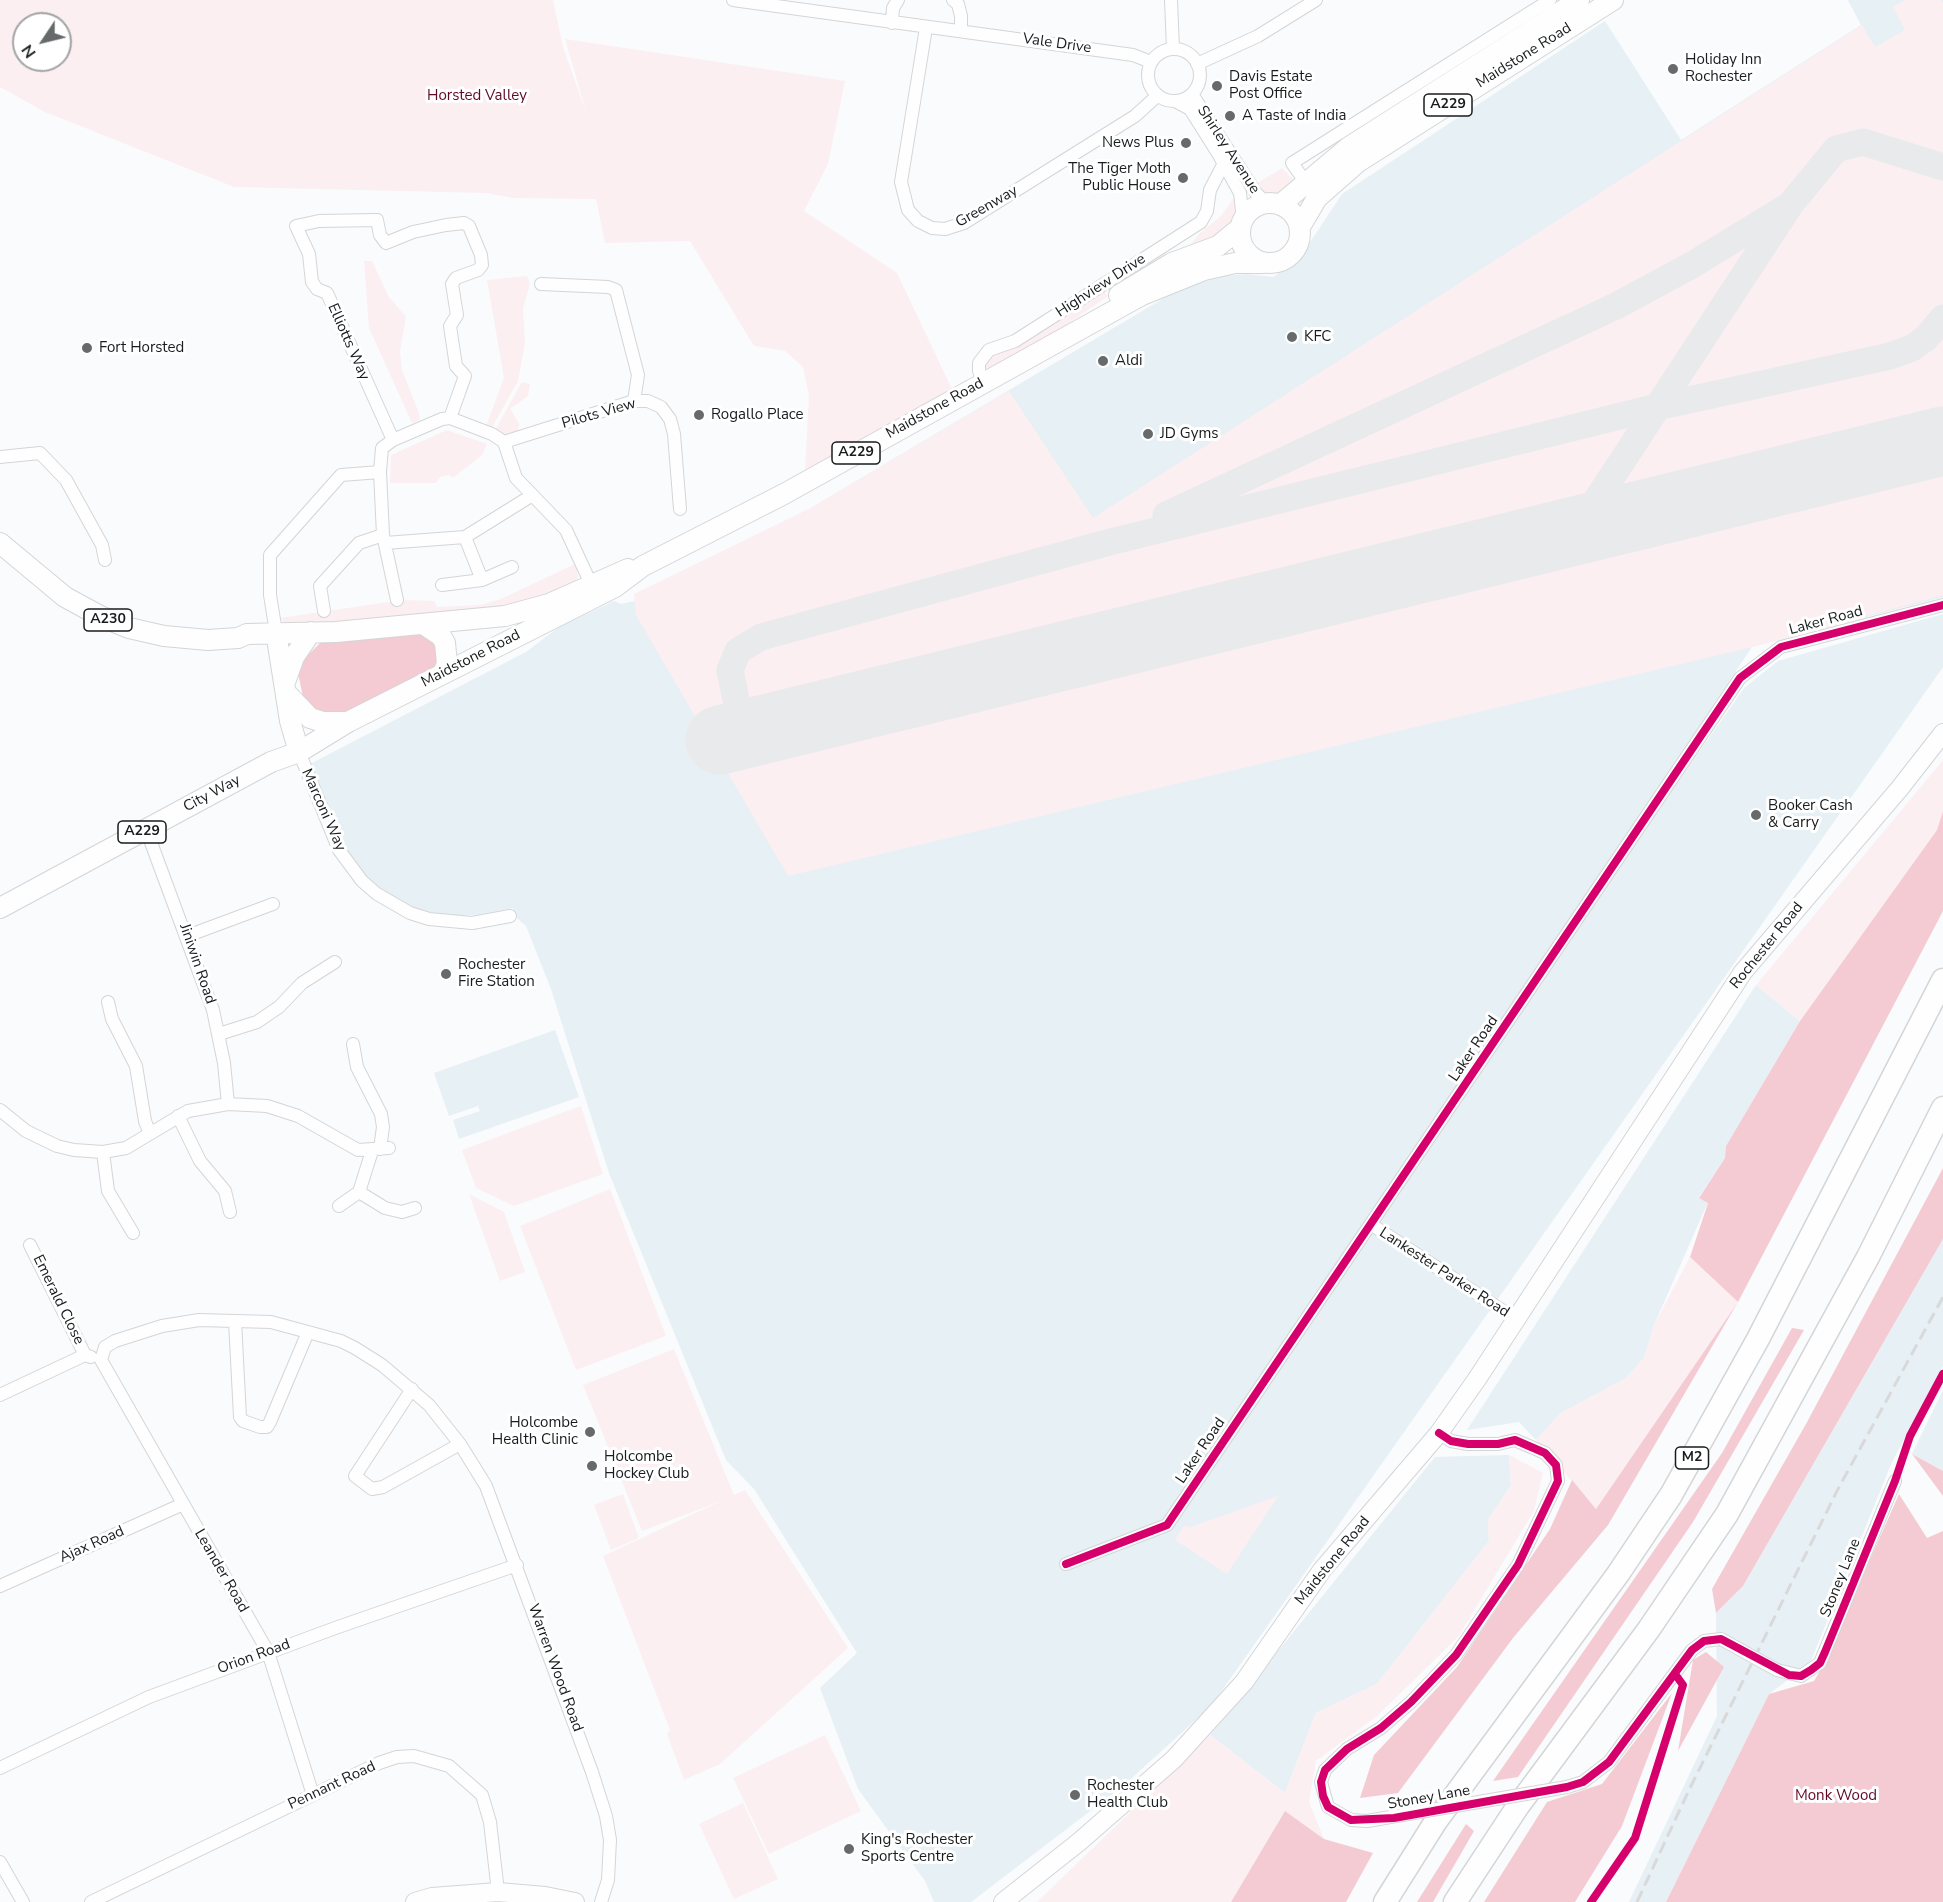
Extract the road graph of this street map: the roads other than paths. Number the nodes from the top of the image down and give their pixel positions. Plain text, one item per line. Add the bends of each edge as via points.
1 (733, 0) edge
2 (898, 0) edge
3 (953, 0) edge
4 (1171, 0) edge
5 (1316, 0) edge
6 (1550, 0) edge
7 (1580, 0) edge
8 (1613, 0) edge
9 (892, 23) junction
10 (926, 28) junction
11 (962, 32) junction
12 (1173, 49) junction
13 (1151, 62) junction
14 (1197, 64) junction
15 (1192, 94) junction
16 (1157, 96) junction
17 (1175, 101) junction
18 (1227, 168) junction
19 (1306, 183) junction
20 (1274, 205) junction
21 (1242, 224) junction
22 (1300, 227) junction
23 (1264, 262) junction
24 (541, 285) dead end
25 (1067, 335) junction
26 (983, 381) junction
27 (634, 401) junction
28 (450, 418) junction
29 (393, 440) junction
30 (504, 442) junction
31 (0, 457) edge
32 (380, 472) junction
33 (531, 496) junction
34 (680, 509) dead end
35 (465, 537) junction
36 (384, 539) junction
37 (0, 543) edge
38 (105, 560) dead end
39 (643, 566) junction
40 (512, 567) dead end
41 (482, 580) junction
42 (591, 584) junction
43 (442, 585) dead end
44 (397, 600) dead end
45 (1943, 605) edge
46 (324, 611) dead end
47 (423, 624) junction
48 (311, 632) junction
49 (276, 633) junction
50 (238, 638) junction
51 (443, 673) junction
52 (285, 681) junction
53 (290, 722) junction
54 (348, 722) junction
55 (1943, 733) edge
56 (298, 752) junction
57 (271, 762) junction
58 (146, 829) junction
59 (273, 904) dead end
60 (0, 908) edge
61 (510, 916) dead end
62 (187, 936) junction
63 (335, 962) dead end
64 (1943, 980) edge
65 (108, 1002) dead end
66 (219, 1034) junction
67 (353, 1044) dead end
68 (228, 1104) junction
69 (1943, 1108) edge
70 (0, 1110) edge
71 (178, 1116) junction
72 (150, 1134) junction
73 (380, 1149) junction
74 (103, 1152) junction
75 (1612, 1173) joint
76 (359, 1192) junction
77 (339, 1206) dead end
78 (415, 1208) dead end
79 (230, 1212) dead end
80 (1372, 1225) junction
81 (133, 1233) dead end
82 (30, 1245) dead end
83 (1517, 1320) junction
84 (235, 1321) junction
85 (308, 1332) junction
86 (85, 1355) junction
87 (101, 1360) junction
88 (412, 1389) junction
89 (0, 1395) edge
90 (1438, 1433) junction
91 (460, 1443) junction
92 (1895, 1480) dead end
93 (183, 1504) junction
94 (1066, 1564) dead end
95 (517, 1565) junction
96 (0, 1586) edge
97 (268, 1652) junction
98 (0, 1768) edge
99 (314, 1794) junction
100 (0, 1862) edge
101 (498, 1892) junction
102 (23, 1902) edge
103 (91, 1902) edge
104 (415, 1902) edge
105 (574, 1902) edge
106 (601, 1902) edge
107 (1002, 1902) edge
108 (1385, 1902) edge
109 (1455, 1902) edge

1 - 9 street, Vale Drive
2 - 9 street
3 - 11 street via 958,4
4 - 12 street
5 - 14 street via 1258,36
6 - 19 street via 1292,163
7 - 19 main road, Maidstone Road / A229 via 1349,147
8 - 22 main road, Maidstone Road / A229 via 1358,162 1317,198
9 - 10 street, Vale Drive
10 - 11 street, Vale Drive
10 - 16 street, Greenway via 901,182 908,210 932,228 964,223 1135,116
11 - 13 street, Vale Drive via 1133,55
12 - 13 street via 1163,51
12 - 14 street via 1185,51
13 - 16 street via 1148,80
14 - 15 street, Shirley Avenue via 1200,79
15 - 17 street, Shirley Avenue
15 - 20 street, Shirley Avenue via 1256,193
16 - 17 street, Shirley Avenue
17 - 18 street, Shirley Avenue via 1190,109
18 - 21 street, Shirley Avenue via 1240,195
18 - 26 street, Highview Drive via 1210,189 1201,222 1015,341 989,350 979,363
19 - 20 main road, Maidstone Road / A229
20 - 21 main road, A229 via 1252,209
20 - 22 main road via 1291,212
21 - 23 main road via 1244,248 1251,257
21 - 25 main road, Maidstone Road / A229 via 1215,248 1145,277
22 - 23 main road, A229 via 1291,254 1277,262
23 - 25 main road, Maidstone Road / A229 via 1227,264 1178,278 1080,332
24 - 27 street via 616,290 638,375
25 - 26 main road, Maidstone Road / A229
26 - 39 main road, Maidstone Road / A229 via 784,494
27 - 30 street, Pilots View
27 - 34 street, Pilots View via 648,401 661,407 670,419
28 - 29 street
28 - 29 street, Elliotts Way via 465,376 456,368 450,325 457,315 452,283 482,264 468,223 418,231 387,243 380,235 377,220 296,226 309,254 312,282 327,293
28 - 30 street
29 - 32 street via 382,448
30 - 33 street via 516,478
31 - 38 street via 40,453 66,480 102,544
32 - 36 street
32 - 49 street via 341,475 270,555 270,595
33 - 35 street
33 - 42 street via 566,530
35 - 36 street
35 - 41 street
36 - 44 street
36 - 46 street via 359,543 320,586
37 - 50 main road, A230 via 65,597 113,622 170,637
39 - 42 main road, Maidstone Road / A229 via 621,570
39 - 51 main road, Maidstone Road / A229 via 615,587
40 - 41 street
41 - 43 street
42 - 47 main road, Maidstone Road / A229 via 514,614
45 - 80 street, Laker Road via 1781,647 1740,678
47 - 48 main road, Maidstone Road / A229
47 - 51 main road via 445,643 447,664
48 - 49 main road, Maidstone Road / A229
48 - 52 main road via 294,657
49 - 50 main road, A230
49 - 52 main road
50 - 52 main road via 266,649
51 - 54 main road, Maidstone Road / A229
52 - 53 main road
52 - 54 main road via 310,718
53 - 56 main road
53 - 57 main road
54 - 56 main road, Maidstone Road / A229
55 - 75 main road, Rochester Road via 1743,972
56 - 57 main road, City Way / A229
56 - 61 street, Marconi Way via 339,850 377,894 410,913 438,921 472,923
57 - 58 main road, City Way / A229
58 - 60 main road, City Way / A229
58 - 62 street, Jiniwin Road
59 - 62 street
62 - 66 street, Jiniwin Road
63 - 66 street via 302,983 279,1007 256,1022
64 - 108 highway, M2 via 1758,1339 1671,1495 1618,1574 1436,1821
65 - 72 street via 112,1019 136,1066
66 - 68 street, Jiniwin Road
67 - 73 street via 357,1067 381,1114
68 - 71 street via 197,1108
68 - 73 street via 267,1107 292,1114 347,1146
69 - 109 highway via 1868,1257 1727,1514 1649,1629 1512,1815
70 - 74 street via 26,1131 57,1146
71 - 72 street
71 - 79 street via 200,1161 225,1191
72 - 74 street via 126,1149
73 - 76 street
74 - 81 street via 108,1191
75 - 83 main road, Maidstone Road
76 - 77 street
76 - 78 street via 385,1208 402,1212
80 - 83 street, Lankester Parker Road
80 - 94 street, Laker Road via 1167,1525
82 - 86 street, Emerald Close
83 - 90 main road, Maidstone Road
84 - 85 street, Warren Wood Road via 271,1322
84 - 85 street via 240,1417 260,1427 267,1427 270,1422
84 - 87 street, Warren Wood Road via 199,1320 136,1333 105,1347
85 - 88 street, Warren Wood Road via 355,1348
86 - 87 street
86 - 89 street
87 - 93 street, Leander Road
88 - 91 street, Warren Wood Road
88 - 91 street via 355,1476 372,1489 383,1487
90 - 92 street, Stoney Lane, bridge via 1450,1441 1468,1444 1515,1440 1545,1454 1556,1465 1558,1481 1518,1565 1456,1655 1411,1702 1325,1770 1321,1782 1328,1807 1351,1820 1367,1821 1583,1782 1609,1762 1692,1650 1704,1641 1721,1639 1777,1670 1801,1676 1820,1663
90 - 107 main road, Maidstone Road via 1322,1570 1257,1664 1202,1731 1122,1806
91 - 95 street, Warren Wood Road via 486,1486
93 - 96 street, Ajax Road
93 - 97 street, Leander Road
95 - 97 street, Orion Road
95 - 106 street, Warren Wood Road via 606,1816 610,1859
97 - 98 street, Orion Road via 148,1696
97 - 99 street, Leander Road
99 - 101 street, Pennant Road via 397,1757 414,1756 449,1766 482,1795 490,1822
99 - 103 street, Pennant Road
100 - 102 street
101 - 104 main road
101 - 105 main road

